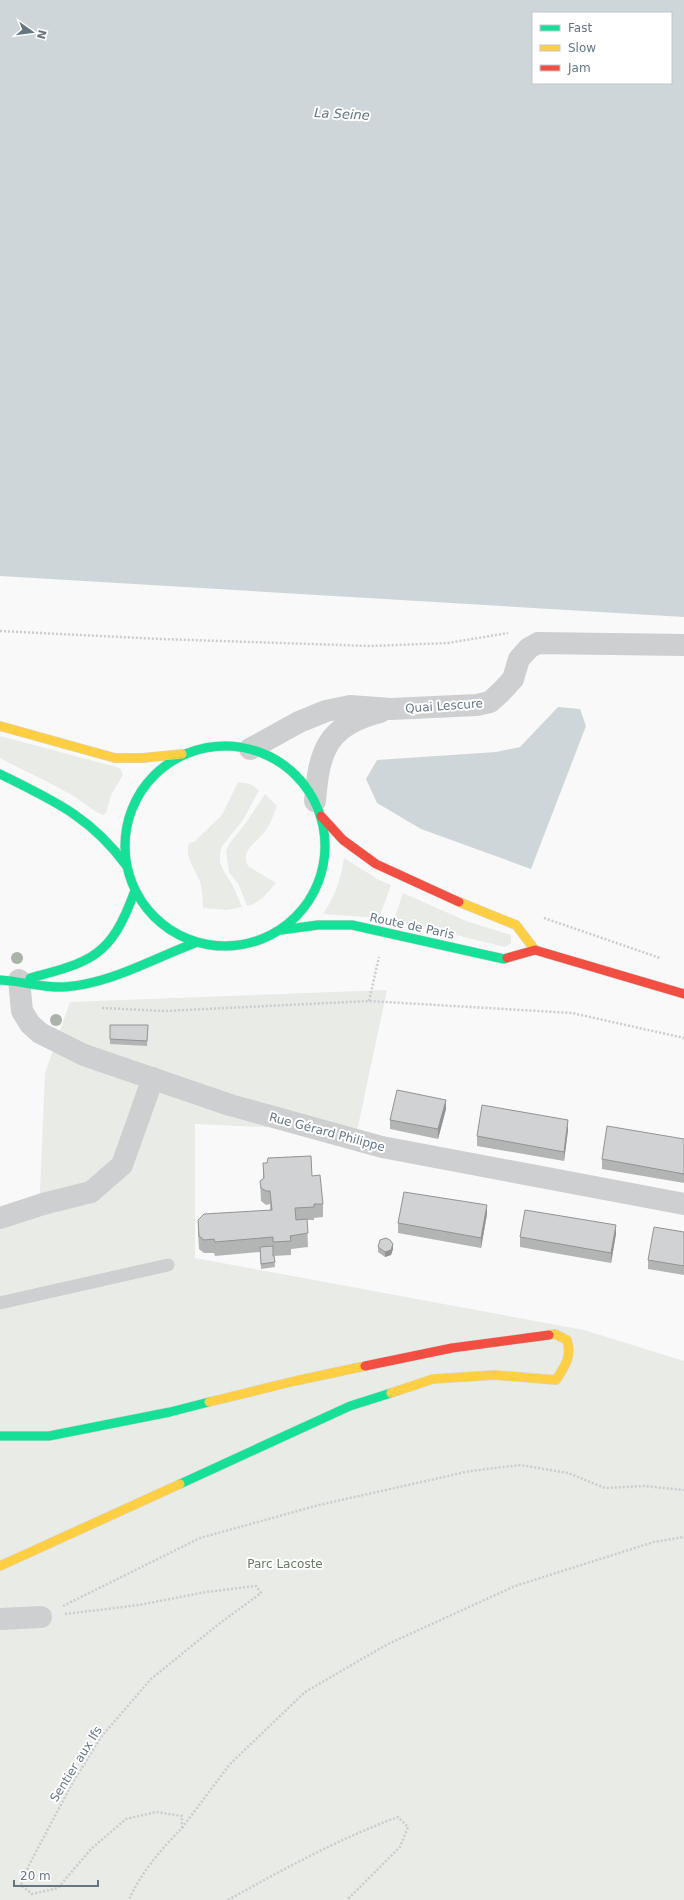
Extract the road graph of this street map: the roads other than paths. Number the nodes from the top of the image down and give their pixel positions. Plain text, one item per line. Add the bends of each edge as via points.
1 (684, 645) edge
2 (391, 709) junction
3 (0, 726) edge
4 (250, 749) junction
5 (187, 753) junction
6 (0, 774) edge
7 (318, 809) junction
8 (126, 865) junction
9 (134, 893) junction
10 (281, 930) junction
11 (195, 943) junction
12 (535, 950) junction
13 (9, 980) edge
14 (684, 994) edge
15 (153, 1078) junction
16 (684, 1204) edge
17 (0, 1218) edge
18 (168, 1266) dead end
19 (0, 1302) edge
20 (0, 1436) edge
21 (0, 1566) edge
22 (41, 1617) road end
23 (0, 1619) edge

1 - 2 street, Quai Lescure via 538,644 529,648 519,659 513,679 490,702 477,705
2 - 4 street, Quai Lescure via 350,706 326,712 299,722
2 - 7 street, Quai Lescure via 355,720 334,735 324,751 317,773
3 - 5 main road via 115,758
4 - 5 main road via 218,746
4 - 7 main road via 281,762 294,773
5 - 8 main road via 164,767 139,794 130,812 125,834
6 - 8 main road via 70,810 91,824 117,850
7 - 10 main road via 325,839 324,862 315,891 298,915
7 - 12 main road via 343,840 376,864 437,893 516,925
8 - 9 main road
9 - 11 main road via 155,919 171,931
9 - 13 main road via 118,931 96,955 82,964
10 - 11 main road via 245,945 215,946
10 - 12 main road, Route de Paris via 352,925 504,959
11 - 13 main road via 114,977 89,984 63,987
12 - 14 main road
13 - 15 street, Rue Gérard Philippe via 22,1011 30,1024 40,1033 84,1055
15 - 16 street, Rue Gérard Philippe via 230,1105 382,1148
15 - 17 street via 122,1165 91,1192
18 - 19 lane
20 - 21 main road via 49,1436 170,1412 295,1381 452,1348 555,1334 567,1340 570,1351 556,1380 495,1376 433,1379 350,1406
22 - 23 street

